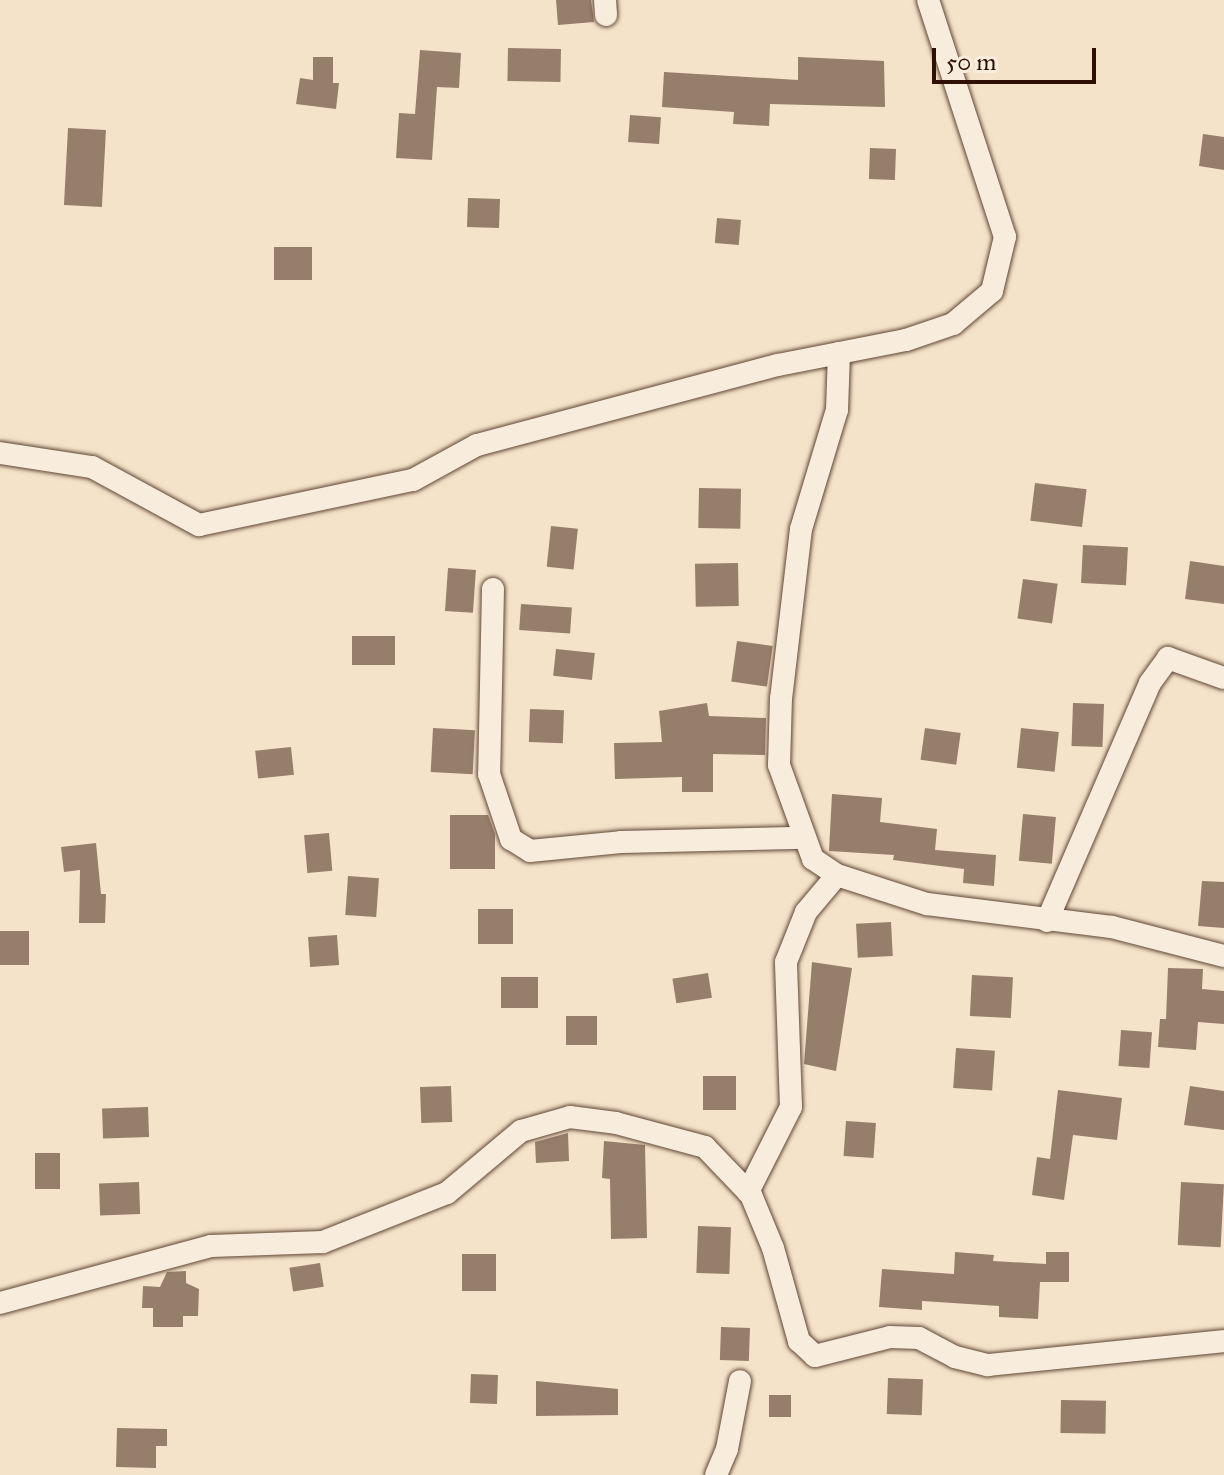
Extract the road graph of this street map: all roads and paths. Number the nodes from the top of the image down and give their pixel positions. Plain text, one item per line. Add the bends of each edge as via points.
1 (928, 0) edge
2 (839, 353) junction
3 (0, 453) edge
4 (493, 589) dead end
5 (1224, 678) edge
6 (804, 838) junction
7 (837, 875) junction
8 (1047, 921) junction
9 (1224, 956) edge
10 (748, 1192) junction
11 (0, 1303) edge
12 (1224, 1341) edge
13 (740, 1381) dead end
14 (716, 1475) edge

1 - 2 street via 1005,237 992,291 953,324
2 - 3 street via 477,445 413,480 199,525 92,467
2 - 6 street via 837,410 801,529 781,699 779,765
4 - 6 street via 489,774 511,839 530,851 621,842
5 - 8 street via 1168,658 1150,683
6 - 7 street via 813,859
7 - 8 street via 927,904
7 - 10 street via 806,912 786,962 791,1107
8 - 9 street via 1112,927
10 - 11 street via 705,1147 616,1123 570,1117 521,1131 447,1193 323,1242 211,1246
10 - 12 street via 773,1248 799,1341 815,1356 890,1337 919,1338 955,1357 988,1365
13 - 14 street via 727,1449

